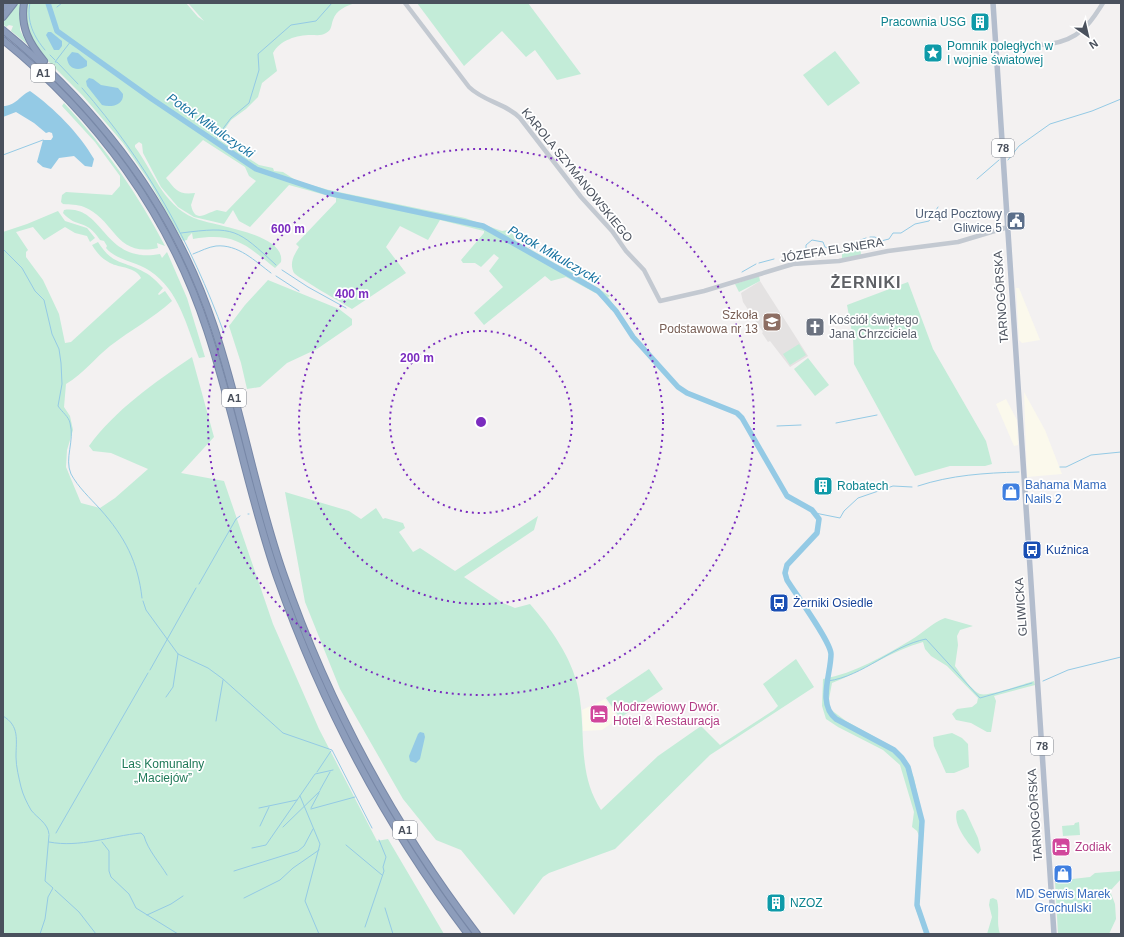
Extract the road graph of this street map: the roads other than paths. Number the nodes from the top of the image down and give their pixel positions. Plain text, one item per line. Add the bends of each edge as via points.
1 (7, 3) edge
2 (14, 3) edge
3 (24, 3) edge
4 (405, 3) edge
5 (993, 3) edge
6 (1103, 3) edge
7 (3, 8) edge
8 (3, 17) edge
9 (3, 30) edge
10 (3, 40) edge
11 (996, 46) junction
12 (56, 76) junction
13 (1008, 227) junction
14 (660, 301) joint
15 (1028, 542) joint
16 (1037, 670) joint
17 (468, 934) edge
18 (477, 934) edge
19 (1054, 934) edge

1 - 7 highway
2 - 8 highway
3 - 12 highway via 22,19 25,33 31,45
4 - 14 street, KAROLA SZYMANOWSKIEGO via 469,87 480,97 514,112 520,118 581,197 644,270
5 - 11 main road, TARNOGÓRSKA / 78
6 - 11 street via 1083,30 1067,39 1046,44
9 - 12 highway, A1
10 - 17 highway, A1 via 59,89 92,125 135,181 170,241 194,292 208,331 258,518 276,575 311,664 359,765 409,849
11 - 13 main road, TARNOGÓRSKA / 78
12 - 18 highway, A1 via 94,116 122,151 160,207 190,266 222,351 258,490 283,573 320,667 369,767 422,856
13 - 14 street, JÓZEFA ELSNERA via 958,242 888,251 839,261 793,264 704,291
13 - 15 main road, TARNOGÓRSKA / 78
15 - 16 main road, GLIWICKA / 78
16 - 19 main road, TARNOGÓRSKA / 78

